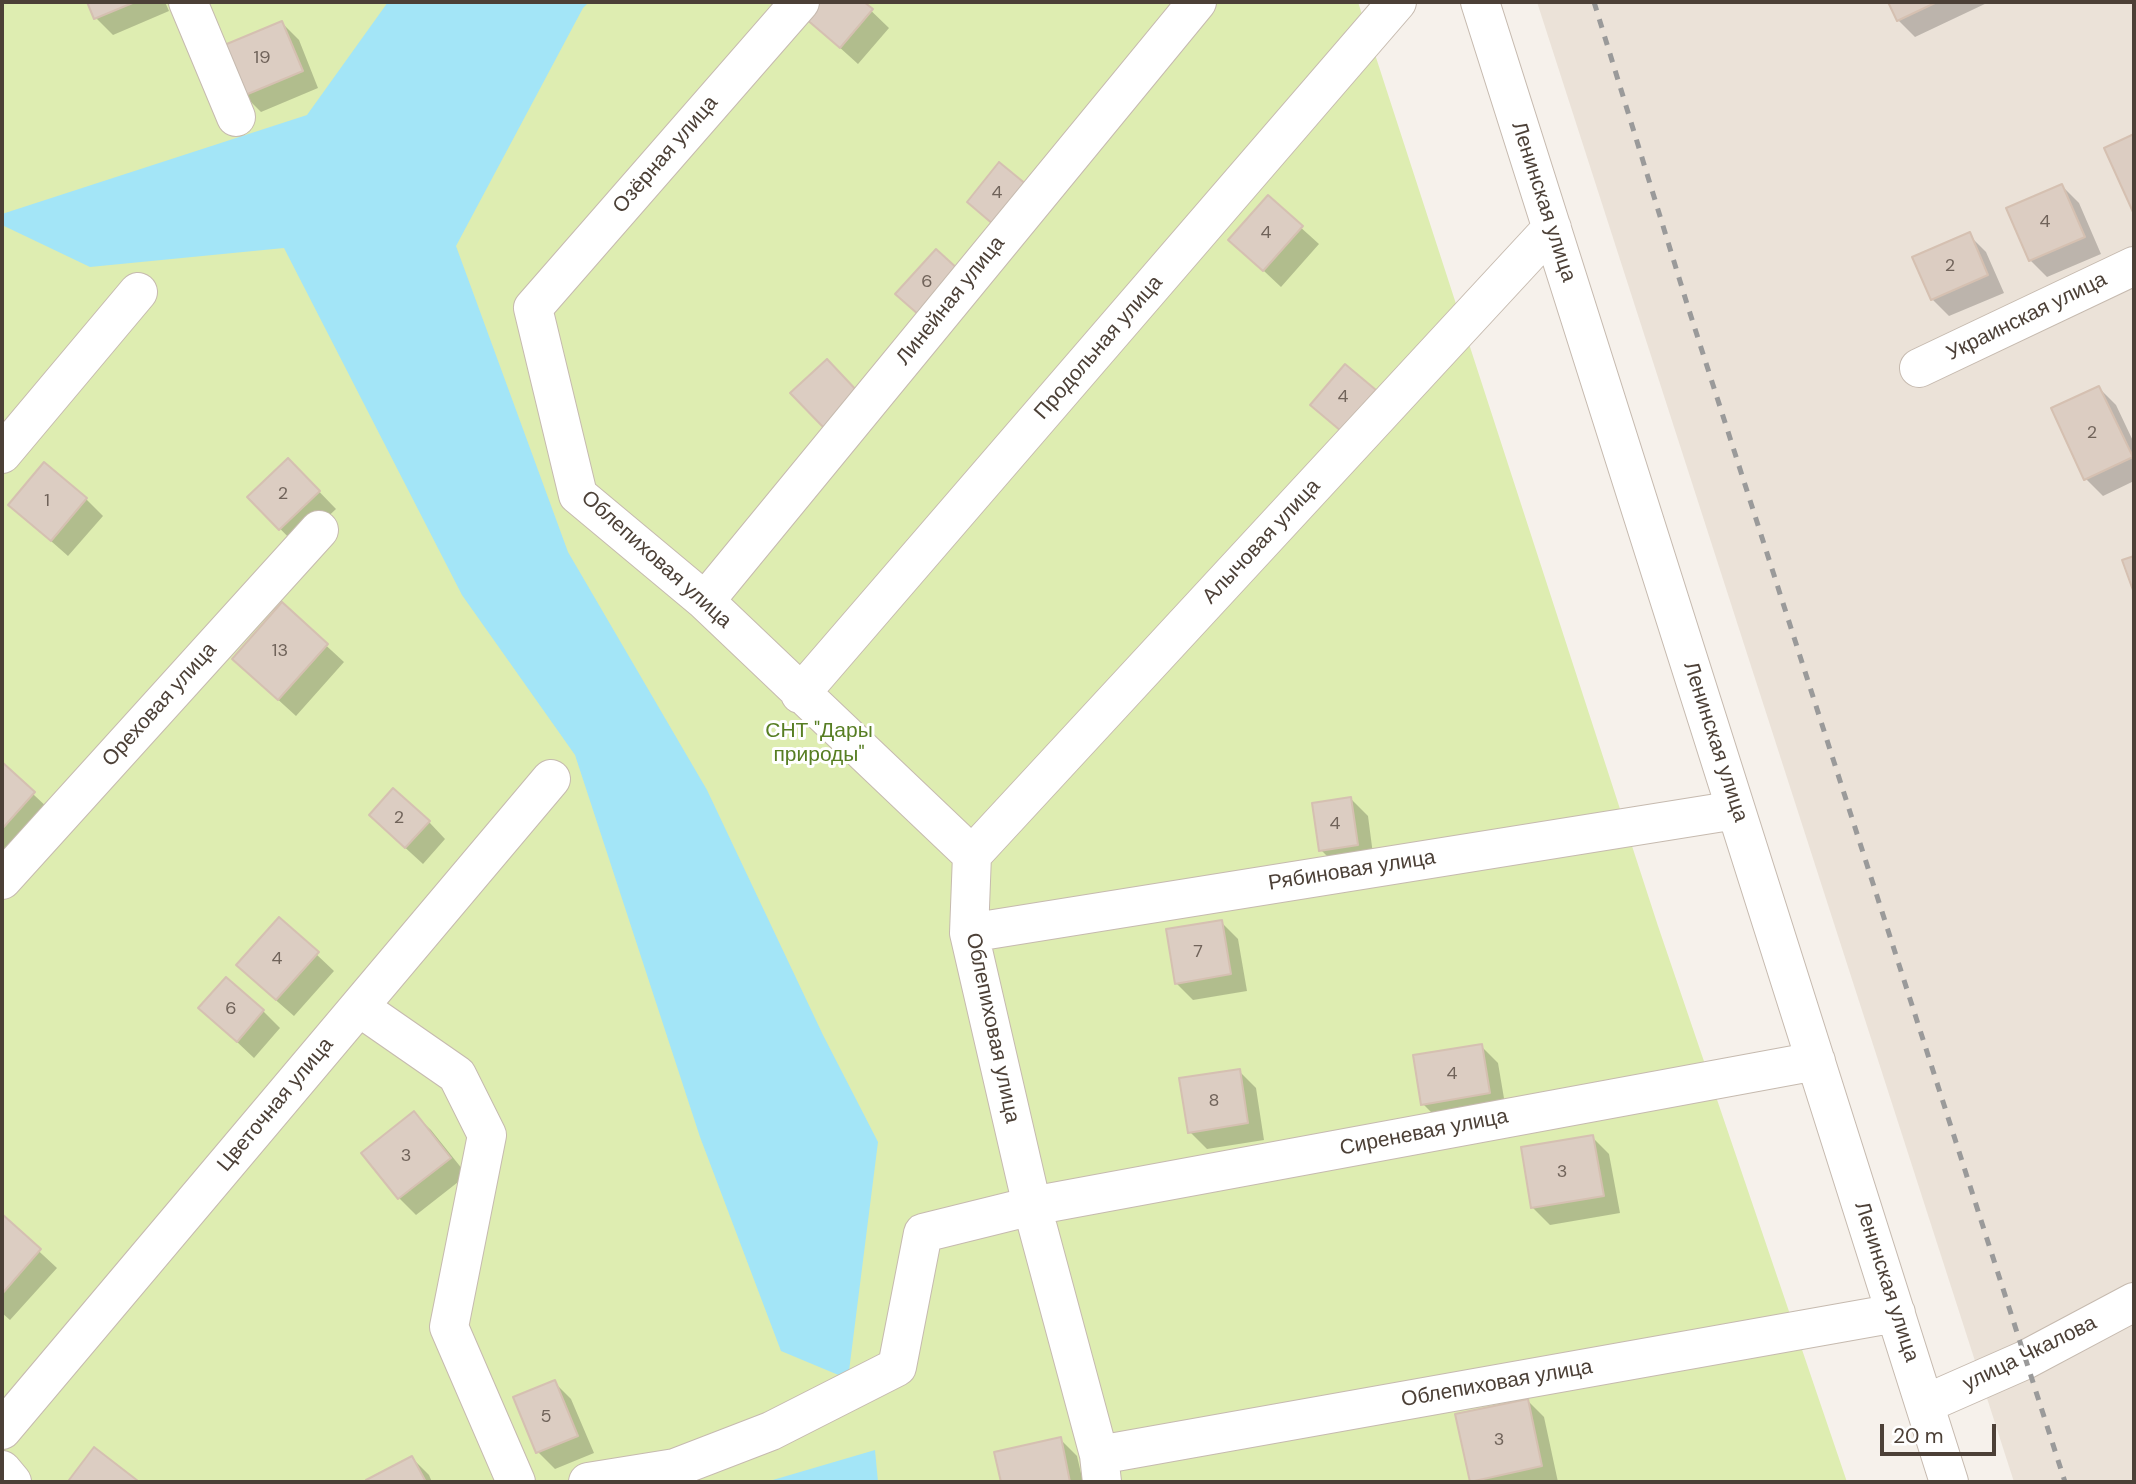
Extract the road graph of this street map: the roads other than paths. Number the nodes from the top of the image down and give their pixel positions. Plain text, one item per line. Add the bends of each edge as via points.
1 (188, 2) edge
2 (800, 2) edge
3 (1197, 2) edge
4 (1397, 2) edge
5 (1480, 2) edge
6 (236, 117) dead end
7 (1552, 228) junction
8 (2133, 271) edge
9 (138, 292) dead end
10 (533, 308) joint
11 (1919, 368) dead end
12 (2, 454) edge
13 (319, 530) dead end
14 (705, 601) junction
15 (800, 694) junction
16 (551, 779) dead end
17 (1736, 810) junction
18 (972, 855) junction
19 (2, 880) edge
20 (969, 933) junction
21 (359, 1007) junction
22 (1816, 1061) junction
23 (1032, 1206) junction
24 (2134, 1302) edge
25 (1896, 1313) junction
26 (1925, 1404) junction
27 (2, 1430) edge
28 (1101, 1468) edge
29 (2, 1470) edge
30 (676, 1475) edge
31 (12, 1482) edge
32 (516, 1482) edge
33 (588, 1482) edge
34 (1949, 1482) edge

1 - 6 street
2 - 10 street, Озёрная улица
3 - 14 street, Линейная улица
4 - 15 street, Продольная улица
5 - 7 street, Ленинская улица
7 - 17 street, Ленинская улица
7 - 18 street, Алычовая улица
8 - 11 street, Украинская улица
9 - 12 street
10 - 14 street, Облепиховая улица via 578,495
13 - 19 street, Ореховая улица
14 - 15 street, Облепиховая улица
15 - 18 street, Облепиховая улица
16 - 21 street, Цветочная улица
17 - 20 street, Рябиновая улица
17 - 22 street, Ленинская улица
18 - 20 street, Облепиховая улица
20 - 23 street, Облепиховая улица
21 - 27 street, Цветочная улица
21 - 32 street via 457,1075 487,1135 449,1327
22 - 23 street, Сиреневая улица
22 - 25 street, Ленинская улица
23 - 28 street, Облепиховая улица
23 - 30 street, Сиреневая улица via 923,1233 897,1367
24 - 26 street, улица Чкалова via 2025,1360
25 - 26 street, Ленинская улица
25 - 28 street, Облепиховая улица
26 - 34 street, Ленинская улица
29 - 31 street
30 - 33 street

